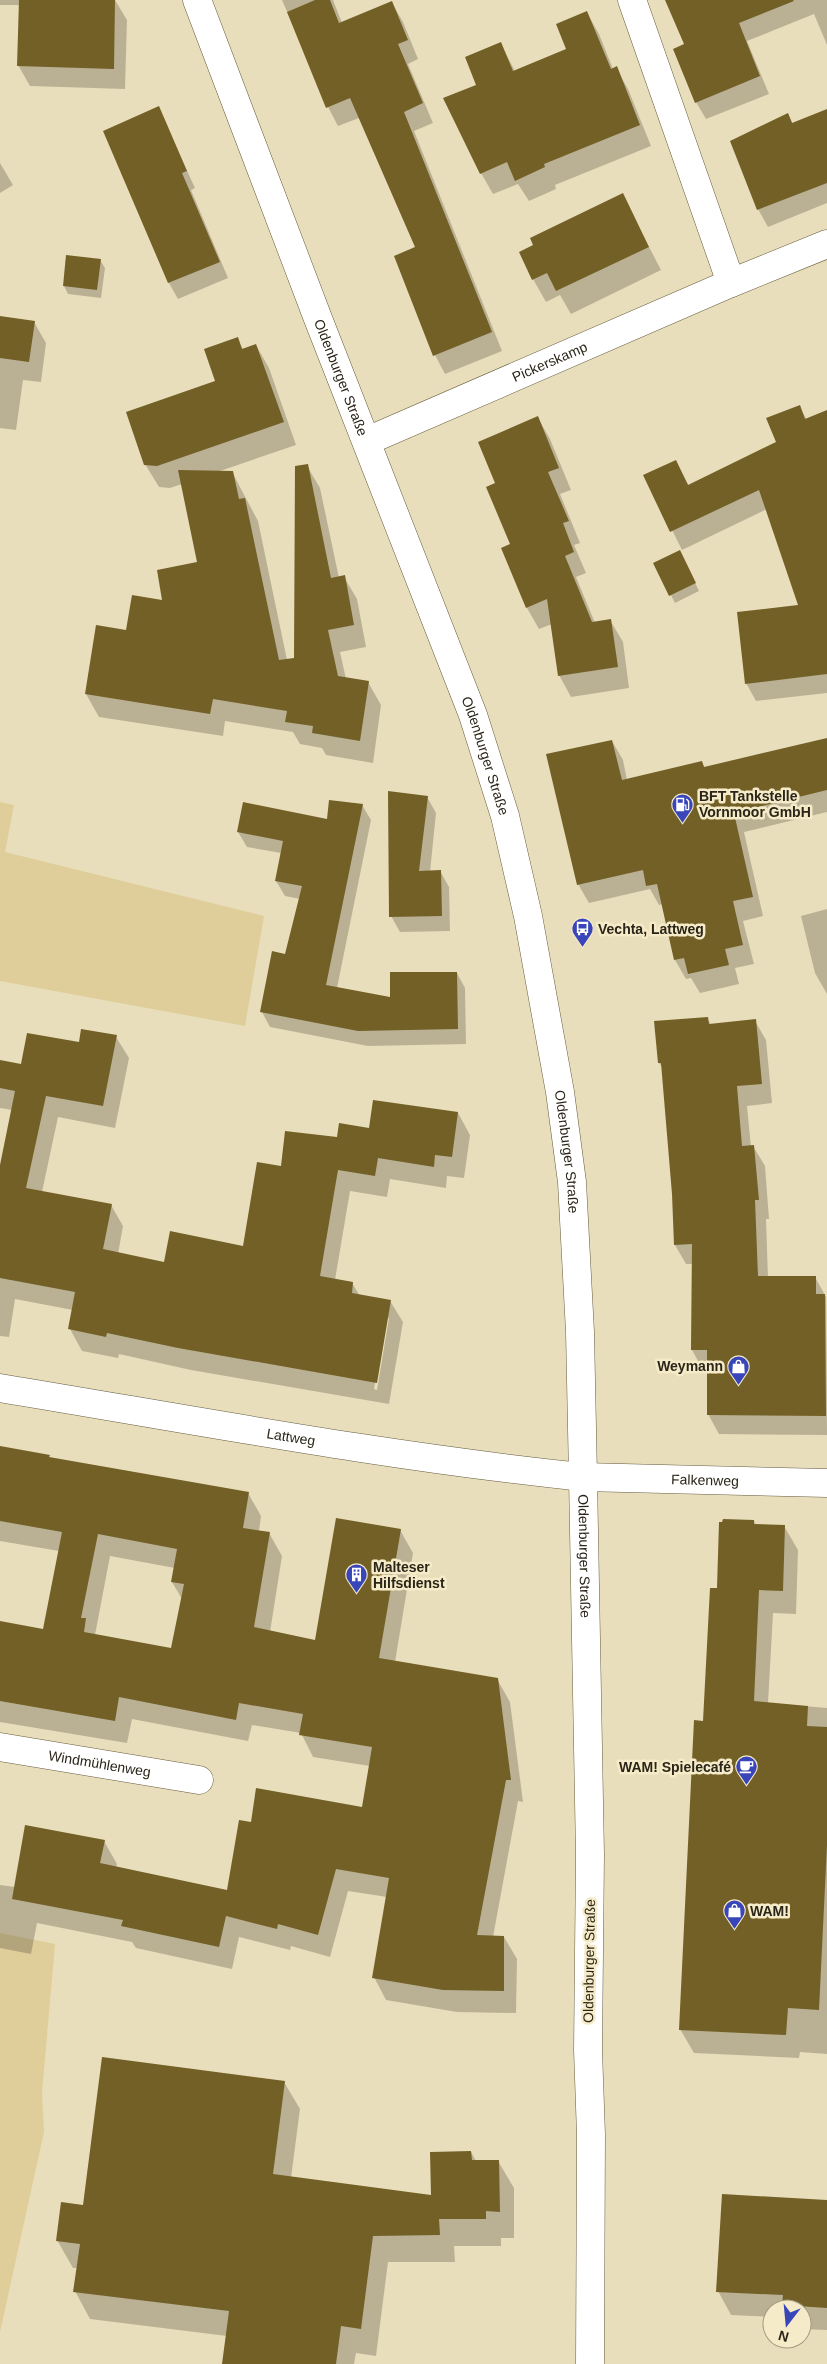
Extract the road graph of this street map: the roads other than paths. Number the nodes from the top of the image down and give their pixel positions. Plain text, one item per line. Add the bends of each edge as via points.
1 (197, 0) edge
2 (632, 0) edge
3 (826, 248) edge
4 (731, 283) junction
5 (367, 441) junction
6 (0, 1388) edge
7 (583, 1477) junction
8 (827, 1484) edge
9 (0, 1747) edge
10 (200, 1780) dead end
11 (590, 2364) edge

1 - 5 main road, Oldenburger Straße
2 - 4 main road
3 - 4 main road, Pickerskamp
4 - 5 main road, Pickerskamp
5 - 7 main road, Oldenburger Straße via 473,715 505,816 528,916 560,1092 572,1182
6 - 7 main road, Lattweg via 359,1449
7 - 8 main road, Falkenweg
7 - 11 main road, Oldenburger Straße via 590,1855
9 - 10 main road, Windmühlenweg

